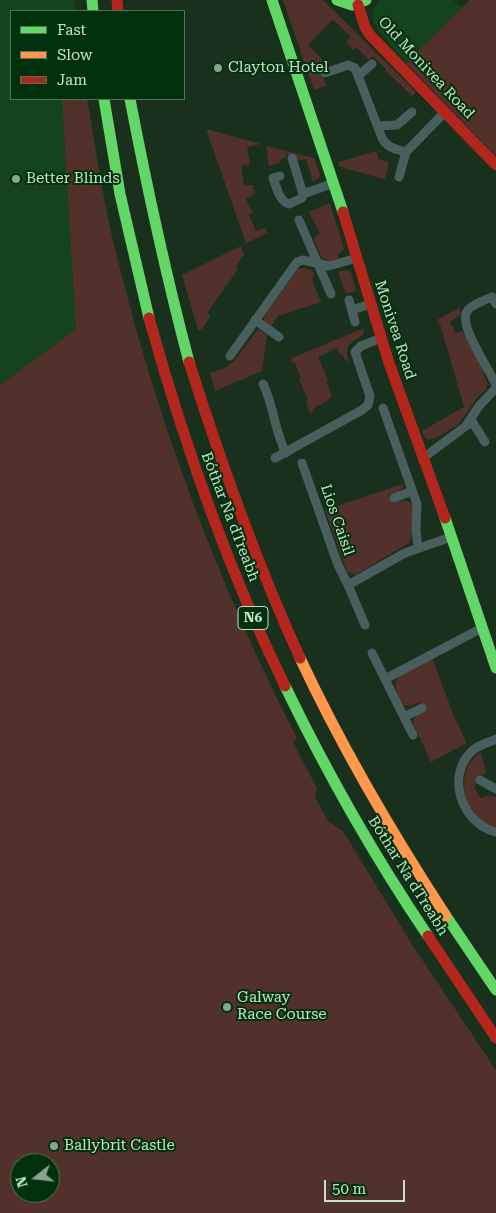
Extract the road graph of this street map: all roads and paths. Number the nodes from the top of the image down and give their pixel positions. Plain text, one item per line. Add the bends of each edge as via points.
1 (272, 0) edge
2 (337, 0) edge
3 (362, 2) edge
4 (372, 64) dead end
5 (325, 73) dead end
6 (359, 75) junction
7 (104, 100) edge
8 (130, 100) edge
9 (412, 112) dead end
10 (445, 112) junction
11 (378, 126) junction
12 (406, 152) junction
13 (292, 158) dead end
14 (496, 165) edge
15 (280, 176) dead end
16 (399, 177) dead end
17 (334, 183) junction
18 (303, 194) junction
19 (299, 220) dead end
20 (356, 258) junction
21 (319, 265) junction
22 (332, 294) dead end
23 (348, 300) dead end
24 (370, 304) junction
25 (496, 304) edge
26 (352, 310) junction
27 (255, 320) junction
28 (355, 322) dead end
29 (279, 337) dead end
30 (381, 338) junction
31 (230, 356) dead end
32 (263, 384) dead end
33 (496, 386) edge
34 (383, 408) dead end
35 (471, 420) junction
36 (485, 442) dead end
37 (286, 453) junction
38 (276, 458) dead end
39 (423, 458) junction
40 (302, 463) dead end
41 (412, 491) junction
42 (394, 498) dead end
43 (451, 537) junction
44 (418, 548) junction
45 (348, 585) junction
46 (365, 625) dead end
47 (482, 628) junction
48 (372, 653) dead end
49 (496, 668) edge
50 (385, 679) junction
51 (422, 708) dead end
52 (404, 717) junction
53 (413, 735) dead end
54 (496, 739) edge
55 (480, 780) dead end
56 (496, 789) edge
57 (496, 832) edge
58 (496, 990) edge
59 (496, 1038) edge

1 - 17 main road, Monivea Road
2 - 3 main road, Old Monivea Road via 344,5
3 - 10 main road, Old Monivea Road via 365,27 370,36
4 - 6 street
5 - 6 street via 350,65
6 - 11 street
7 - 59 main road, Bóthar Na dTreabh / N6 via 122,206 152,332 195,471 240,586 303,725 357,823 408,907
8 - 58 main road, Bóthar Na dTreabh / N6 via 148,198 175,312 195,384 255,555 301,659 360,775 423,881
9 - 11 street via 396,125
10 - 12 street
10 - 14 main road, Old Monivea Road
11 - 12 street via 385,144
12 - 16 street
13 - 18 street
15 - 18 street via 273,178 284,202 293,203
17 - 18 street
17 - 20 main road, Monivea Road
19 - 21 street
20 - 21 street via 329,266
20 - 24 main road, Monivea Road
21 - 22 street
21 - 27 street via 303,260 297,262
23 - 26 street
24 - 26 street
24 - 30 main road, Monivea Road
25 - 33 street via 492,297 469,309 465,321
26 - 28 street
27 - 29 street
27 - 31 street
30 - 37 street via 355,352 370,396 368,405
30 - 39 main road, Monivea Road
32 - 37 street
33 - 35 street
34 - 41 street
35 - 36 street
35 - 39 street
37 - 38 street
39 - 43 main road, Monivea Road
40 - 45 street, Lios Caisil via 338,566
41 - 42 street
41 - 44 street via 418,509
43 - 44 street
43 - 47 main road, Monivea Road
44 - 45 street
45 - 46 street, Lios Caisil
47 - 49 main road, Monivea Road
47 - 50 street
48 - 50 street
50 - 52 street
51 - 52 street
52 - 53 street
54 - 57 street via 469,753 459,780 460,797 469,814 486,829
55 - 56 street

